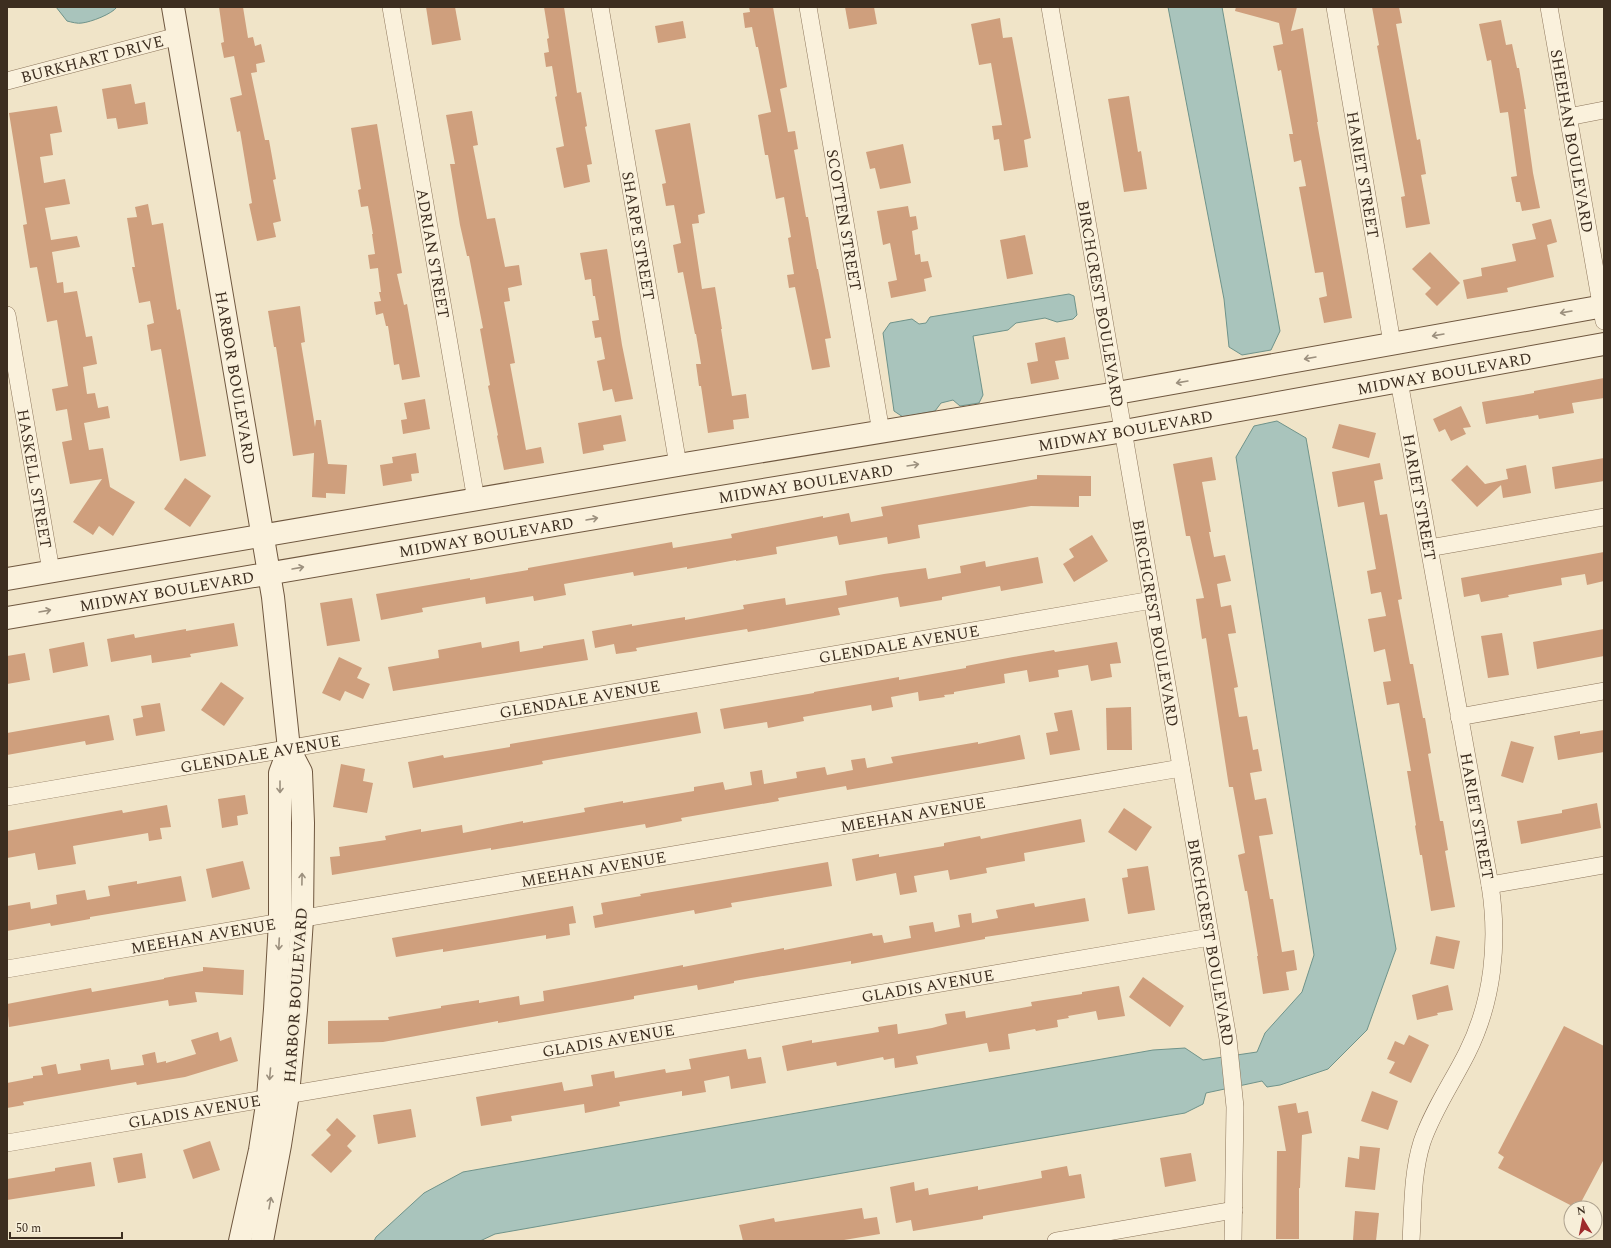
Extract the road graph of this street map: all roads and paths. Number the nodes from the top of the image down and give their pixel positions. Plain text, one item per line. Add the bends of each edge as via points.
1 (173, 7) edge
2 (392, 7) edge
3 (600, 7) edge
4 (808, 7) edge
5 (1050, 7) edge
6 (1335, 7) edge
7 (1549, 7) edge
8 (178, 36) junction
9 (7, 81) edge
10 (1604, 110) edge
11 (1568, 117) junction
12 (1603, 311) edge
13 (7, 315) edge
14 (1392, 343) junction
15 (1604, 344) edge
16 (1399, 381) junction
17 (1117, 393) junction
18 (1124, 431) junction
19 (881, 432) junction
20 (678, 465) junction
21 (476, 500) junction
22 (1604, 517) edge
23 (263, 536) junction
24 (1429, 548) junction
25 (51, 571) junction
26 (270, 573) junction
27 (7, 579) edge
28 (1152, 600) junction
29 (7, 618) edge
30 (1604, 691) edge
31 (1459, 717) junction
32 (289, 749) junction
33 (1181, 768) junction
34 (7, 797) edge
35 (1604, 865) edge
36 (1490, 885) junction
37 (302, 919) junction
38 (280, 922) junction
39 (1210, 937) junction
40 (7, 969) edge
41 (278, 1096) junction
42 (7, 1143) edge
43 (1234, 1210) junction
44 (240, 1241) edge
45 (262, 1241) edge
46 (1056, 1241) edge
47 (1233, 1241) edge
48 (1412, 1241) edge

1 - 8 street, HARBOR BOULEVARD
2 - 21 street, ADRIAN STREET
3 - 20 street, SHARPE STREET
4 - 19 street, SCOTTEN STREET
5 - 17 street, BIRCHCREST BOULEVARD
6 - 14 street, HARIET STREET
7 - 11 street, SHEEHAN BOULEVARD
8 - 9 street, BURKHART DRIVE
8 - 23 street, HARBOR BOULEVARD
10 - 11 street
11 - 12 street, SHEEHAN BOULEVARD
12 -> 14 street
13 - 25 street, HASKELL STREET
14 -> 17 street
15 - 16 street, MIDWAY BOULEVARD
16 - 18 street, MIDWAY BOULEVARD
16 - 24 street, HARIET STREET
17 - 18 street, BIRCHCREST BOULEVARD
17 - 19 street
26 -> 18 street, MIDWAY BOULEVARD
18 - 28 street, BIRCHCREST BOULEVARD
19 - 20 street
20 - 21 street
21 - 23 street
22 - 24 street
23 - 25 street
23 - 26 street, HARBOR BOULEVARD
24 - 31 street, HARIET STREET
25 - 27 street
29 -> 26 street, MIDWAY BOULEVARD
26 - 32 street, HARBOR BOULEVARD
28 - 32 street, GLENDALE AVENUE
28 - 33 street, BIRCHCREST BOULEVARD
30 - 31 street
31 - 36 street, HARIET STREET
32 - 34 street, GLENDALE AVENUE
37 -> 32 street, HARBOR BOULEVARD via 301,772
32 -> 38 street, HARBOR BOULEVARD via 280,773
33 - 37 street, MEEHAN AVENUE
33 - 39 street, BIRCHCREST BOULEVARD
35 - 36 street
36 - 48 street, HARIET STREET via 1494,909 1494,942 1486,1003 1468,1052 1441,1099 1422,1143 1416,1166
37 - 38 street, MEEHAN AVENUE
37 - 41 street, HARBOR BOULEVARD via 296,1010
38 - 40 street, MEEHAN AVENUE
38 -> 41 street, HARBOR BOULEVARD via 275,1009
39 - 41 street, GLADIS AVENUE
39 - 43 street, BIRCHCREST BOULEVARD via 1228,1039 1235,1107
41 - 42 street, GLADIS AVENUE
41 - 44 street, HARBOR BOULEVARD via 260,1150
45 -> 41 street, HARBOR BOULEVARD via 280,1145
43 - 46 street
43 - 47 street, BIRCHCREST BOULEVARD

